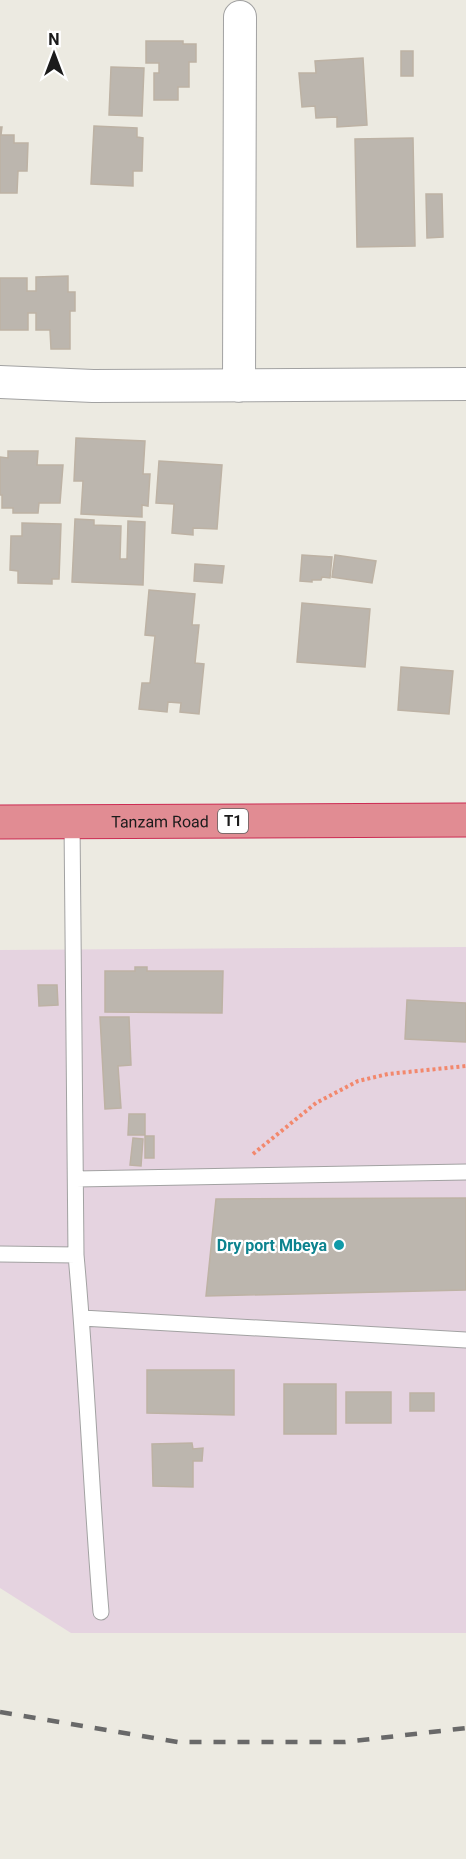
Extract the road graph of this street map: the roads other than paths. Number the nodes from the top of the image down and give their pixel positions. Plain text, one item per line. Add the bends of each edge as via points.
1 (240, 17) dead end
2 (0, 382) edge
3 (466, 384) edge
4 (239, 386) junction
5 (466, 820) edge
6 (0, 822) edge
7 (72, 822) junction
8 (466, 1172) edge
9 (76, 1179) junction
10 (0, 1254) edge
11 (76, 1255) junction
12 (82, 1318) junction
13 (466, 1340) edge
14 (101, 1612) dead end

1 - 4 street
2 - 4 street
3 - 4 street
5 - 7 highway, Tanzam Road / T1
6 - 7 highway, Tanzam Road / T1
7 - 9 lane
8 - 9 lane
9 - 11 lane
10 - 11 lane
11 - 12 lane
12 - 13 lane
12 - 14 lane

